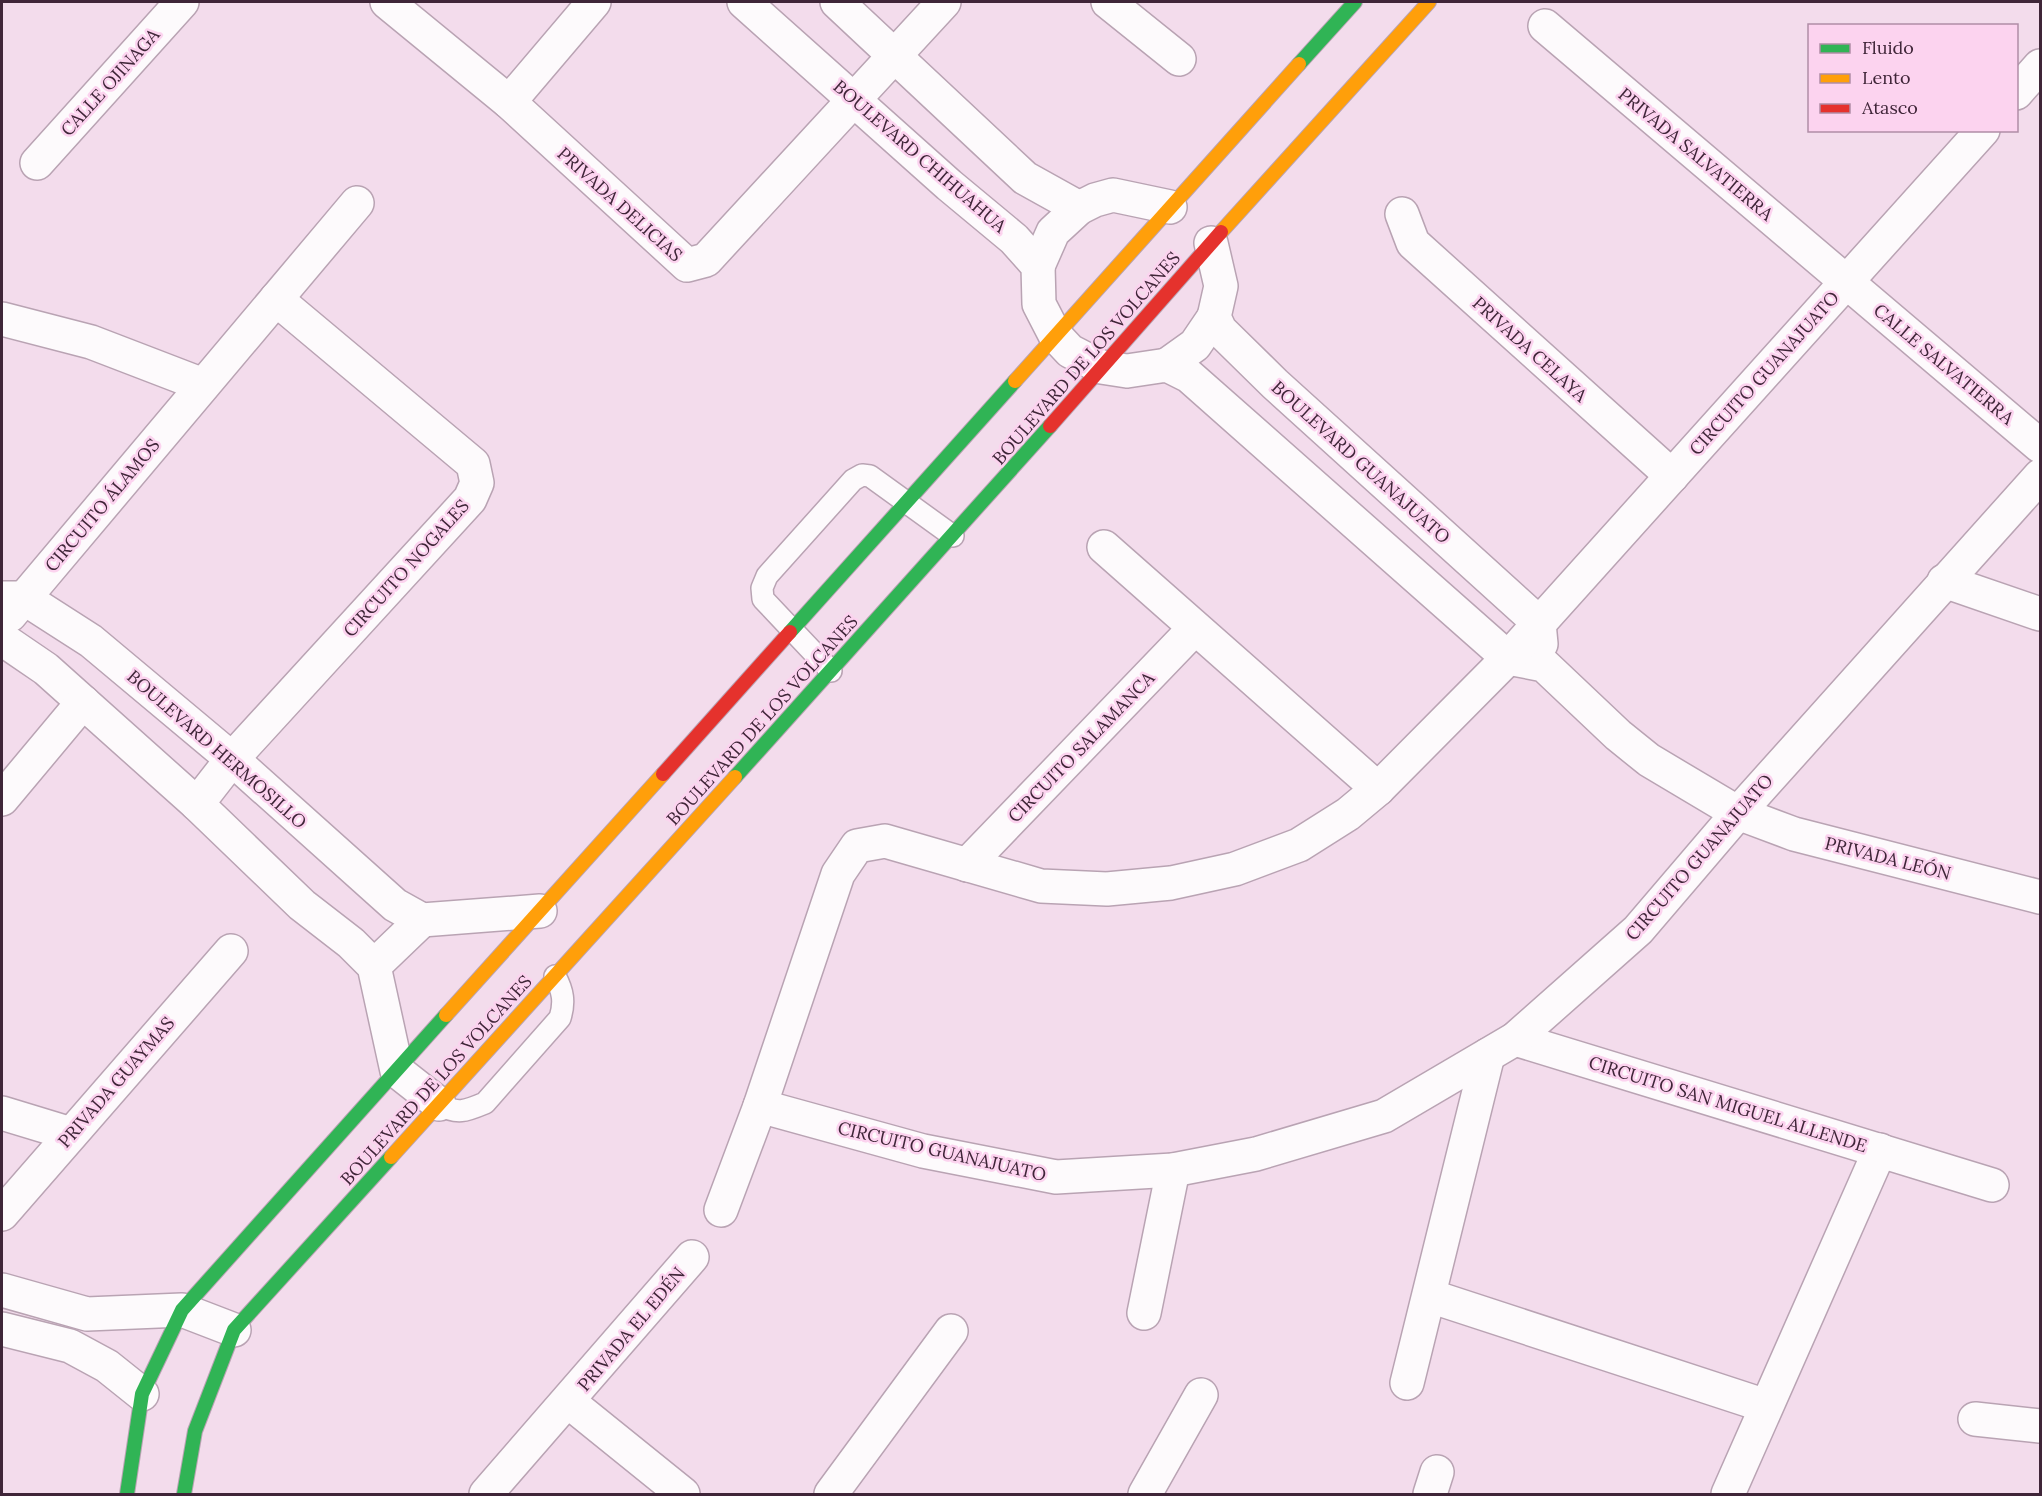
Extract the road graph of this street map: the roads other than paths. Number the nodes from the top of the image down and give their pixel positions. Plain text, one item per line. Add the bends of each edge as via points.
1 (182, 2) edge
2 (387, 2) edge
3 (594, 2) edge
4 (744, 2) edge
5 (837, 2) edge
6 (944, 2) edge
7 (1108, 2) edge
8 (1355, 2) edge
9 (1429, 2) edge
10 (1545, 26) dead end
11 (896, 55) junction
12 (1179, 59) dead end
13 (2040, 66) edge
14 (2018, 91) edge
15 (855, 100) junction
16 (509, 102) junction
17 (1981, 132) edge
18 (37, 163) dead end
19 (357, 204) dead end
20 (1170, 207) junction
21 (1079, 208) junction
22 (1402, 214) dead end
23 (1211, 243) junction
24 (1038, 266) junction
25 (1847, 281) junction
26 (276, 299) junction
27 (1214, 317) junction
28 (2, 319) edge
29 (1055, 335) junction
30 (1167, 364) junction
31 (1101, 367) junction
32 (204, 385) junction
33 (2040, 446) edge
34 (1671, 476) junction
35 (2040, 476) edge
36 (905, 501) junction
37 (953, 536) junction
38 (1104, 547) dead end
39 (1944, 581) junction
40 (13, 598) edge
41 (2040, 614) edge
42 (1539, 623) junction
43 (2, 625) edge
44 (1194, 629) junction
45 (793, 630) junction
46 (2, 639) edge
47 (1508, 658) junction
48 (1544, 665) junction
49 (831, 670) junction
50 (83, 702) junction
51 (232, 759) junction
52 (1378, 789) junction
53 (2, 799) edge
54 (197, 804) junction
55 (1738, 813) junction
56 (967, 865) junction
57 (2040, 897) edge
58 (540, 911) junction
59 (422, 920) junction
60 (231, 951) dead end
61 (374, 966) junction
62 (555, 976) junction
63 (1501, 1047) junction
64 (397, 1071) junction
65 (439, 1104) junction
66 (760, 1106) junction
67 (2, 1113) edge
68 (71, 1134) junction
69 (1880, 1150) junction
70 (1173, 1170) junction
71 (1992, 1185) dead end
72 (721, 1210) dead end
73 (2, 1214) edge
74 (692, 1257) dead end
75 (2, 1290) edge
76 (1430, 1296) junction
77 (182, 1310) junction
78 (1144, 1313) dead end
79 (2, 1329) edge
80 (234, 1330) junction
81 (951, 1331) dead end
82 (1407, 1383) dead end
83 (142, 1394) junction
84 (1201, 1395) dead end
85 (569, 1402) junction
86 (1766, 1406) junction
87 (1975, 1419) dead end
88 (2040, 1426) edge
89 (127, 1494) edge
90 (184, 1494) edge
91 (486, 1494) edge
92 (683, 1494) edge
93 (831, 1494) edge
94 (1145, 1494) edge
95 (1728, 1494) edge

1 - 18 street, CALLE OJINAGA
2 - 16 street, PRIVADA DELICIAS
3 - 16 street
4 - 15 street, BOULEVARD CHIHUAHUA
5 - 11 street
6 - 11 street
7 - 12 street
8 - 20 street, BOULEVARD DE LOS VOLCANES
9 - 23 street, BOULEVARD DE LOS VOLCANES
10 - 25 street, PRIVADA SALVATIERRA
11 - 15 street
11 - 21 street via 1025,178
13 - 14 street
15 - 16 street, PRIVADA DELICIAS via 706,260 687,265
15 - 24 street, BOULEVARD CHIHUAHUA via 1014,239
17 - 25 street, CIRCUITO GUANAJUATO
19 - 26 street, CIRCUITO ÁLAMOS
20 - 21 street via 1113,195
20 - 29 street, BOULEVARD DE LOS VOLCANES
21 - 24 street via 1053,232
22 - 34 street, PRIVADA CELAYA via 1413,243
23 - 27 street via 1221,286
23 - 31 street, BOULEVARD DE LOS VOLCANES
24 - 29 street via 1039,304
25 - 33 street, CALLE SALVATIERRA
25 - 34 street, CIRCUITO GUANAJUATO
26 - 32 street, CIRCUITO ÁLAMOS
26 - 51 street, CIRCUITO NOGALES via 473,464 477,483 470,499
27 - 30 street via 1195,345
27 - 42 street, BOULEVARD GUANAJUATO via 1220,330 1275,384
28 - 32 street via 91,342
29 - 31 street via 1070,351
29 - 36 street, BOULEVARD DE LOS VOLCANES
30 - 31 street via 1127,371
30 - 47 street via 1189,376
31 - 37 street, BOULEVARD DE LOS VOLCANES
32 - 40 street, CIRCUITO ÁLAMOS
34 - 42 street, CIRCUITO GUANAJUATO
35 - 39 street, CIRCUITO GUANAJUATO
36 - 37 lane
36 - 45 street, BOULEVARD DE LOS VOLCANES
36 - 45 lane via 870,476 862,475 853,480 767,576 763,599
37 - 49 street, BOULEVARD DE LOS VOLCANES
38 - 44 street
39 - 41 street
39 - 55 street, CIRCUITO GUANAJUATO
40 - 43 street, CIRCUITO ÁLAMOS
40 - 51 street, BOULEVARD HERMOSILLO via 91,640
42 - 47 street, CIRCUITO GUANAJUATO
42 - 48 street
44 - 52 street
44 - 56 street, CIRCUITO SALAMANCA
45 - 49 lane
45 - 58 street, BOULEVARD DE LOS VOLCANES
46 - 50 street
47 - 48 street
47 - 52 street, CIRCUITO GUANAJUATO
48 - 55 street via 1649,760
49 - 62 street, BOULEVARD DE LOS VOLCANES
50 - 53 street
50 - 54 street
51 - 54 street, CIRCUITO NOGALES
51 - 59 street, BOULEVARD HERMOSILLO via 395,905
52 - 56 street, CIRCUITO GUANAJUATO via 1348,814 1299,845 1235,869 1172,883 1107,889 1041,886
54 - 61 street via 302,905
55 - 57 street, PRIVADA LEÓN via 1794,834
55 - 63 street, CIRCUITO GUANAJUATO via 1638,930
56 - 66 street, CIRCUITO GUANAJUATO via 885,841 857,846 838,873
58 - 59 street
58 - 64 street, BOULEVARD DE LOS VOLCANES
59 - 61 street
60 - 68 street, PRIVADA GUAYMAS
61 - 64 street
62 - 65 street, BOULEVARD DE LOS VOLCANES
62 - 65 lane via 562,989 560,1018 485,1103 452,1112
63 - 69 street, CIRCUITO SAN MIGUEL ALLENDE
63 - 70 street, CIRCUITO GUANAJUATO via 1384,1116 1256,1154
63 - 76 street
64 - 65 street
64 - 77 street, BOULEVARD DE LOS VOLCANES
65 - 80 street, BOULEVARD DE LOS VOLCANES
66 - 70 street, CIRCUITO GUANAJUATO via 923,1151 1056,1178
66 - 72 street
67 - 68 street
68 - 73 street, PRIVADA GUAYMAS
69 - 71 street
69 - 86 street, CIRCUITO SAN MIGUEL ALLENDE
70 - 78 street
74 - 85 street, PRIVADA EL EDÉN
75 - 77 street via 87,1314
76 - 82 street
76 - 86 street
77 - 80 street
77 - 83 street, BOULEVARD DE LOS VOLCANES
79 - 83 street via 70,1346 107,1366
80 - 90 street, BOULEVARD DE LOS VOLCANES via 197,1419
81 - 93 street
83 - 89 street, BOULEVARD DE LOS VOLCANES
84 - 94 street
85 - 91 street, PRIVADA EL EDÉN
85 - 92 street
86 - 95 street, CIRCUITO SAN MIGUEL ALLENDE
87 - 88 street

